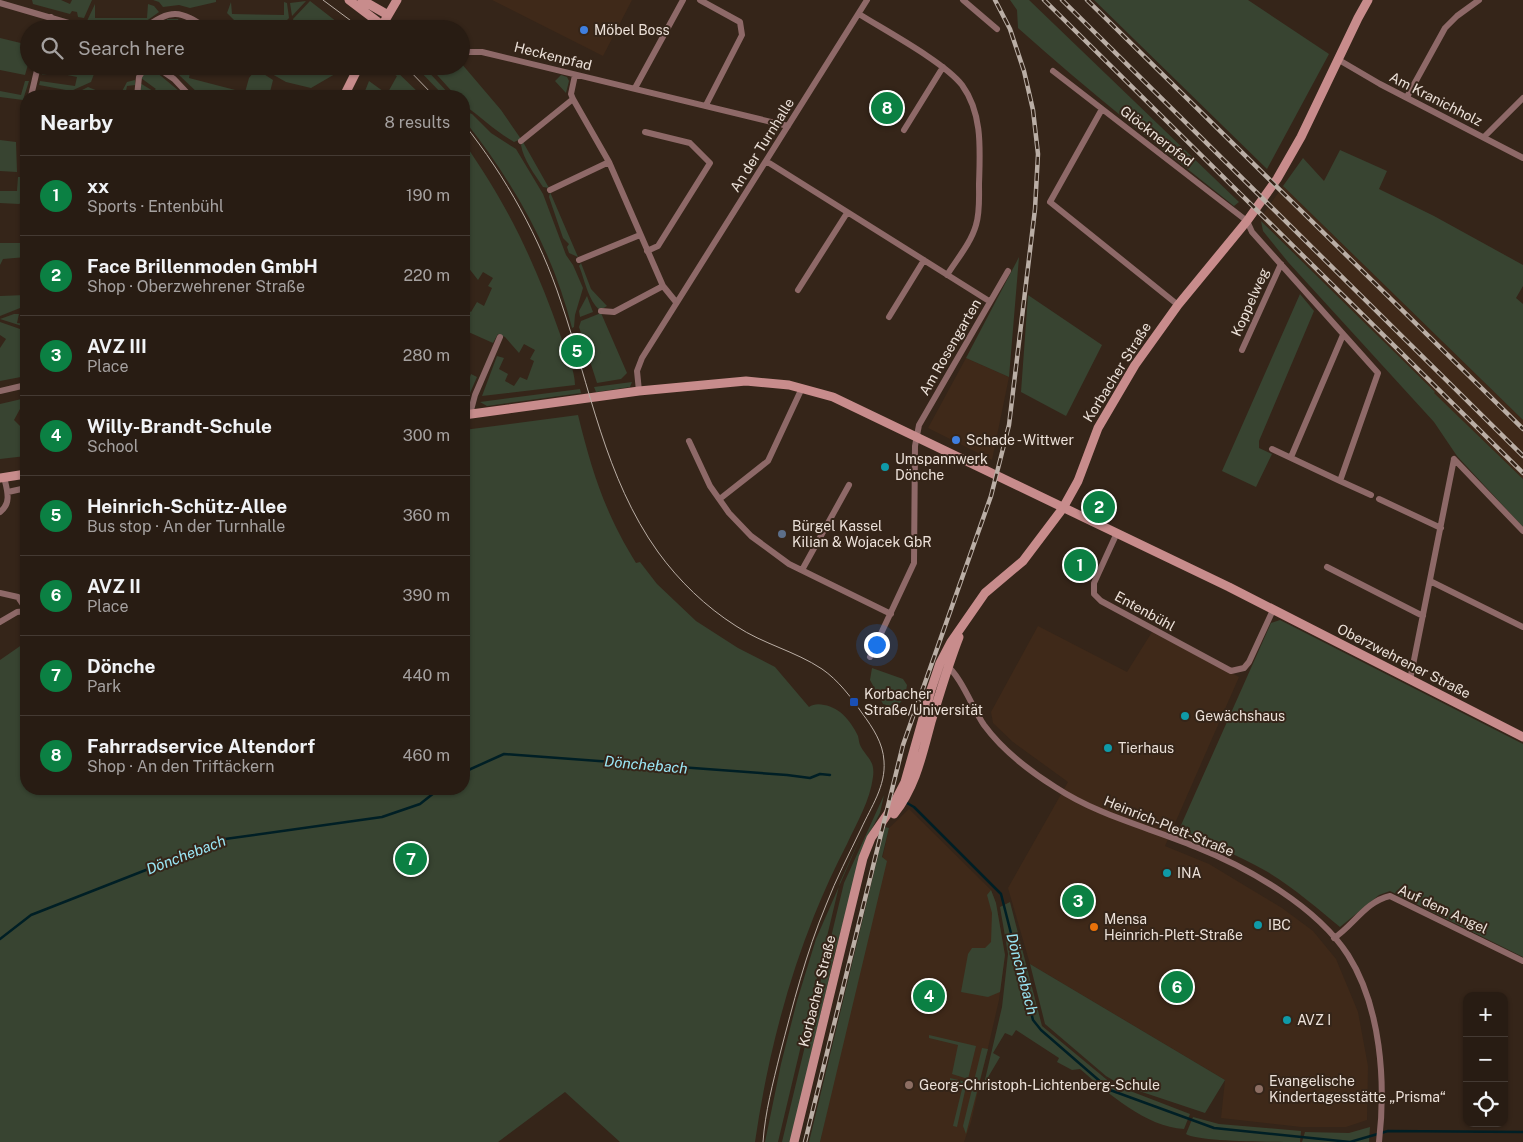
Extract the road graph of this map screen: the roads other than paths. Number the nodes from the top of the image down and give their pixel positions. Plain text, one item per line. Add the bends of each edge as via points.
1 (349, 0) edge
2 (362, 0) edge
3 (397, 0) edge
4 (683, 0) edge
5 (700, 0) edge
6 (867, 0) edge
7 (963, 0) edge
8 (1368, 0) edge
9 (1479, 0) edge
10 (0, 3) edge
11 (859, 14) junction
12 (388, 15) junction
13 (51, 17) junction
14 (50, 20) edge
15 (60, 20) edge
16 (157, 20) edge
17 (194, 20) edge
18 (373, 20) edge
19 (385, 20) edge
20 (997, 29) dead end
21 (470, 52) edge
22 (1339, 60) junction
23 (943, 67) junction
24 (1053, 71) dead end
25 (36, 75) edge
26 (140, 75) edge
27 (168, 75) edge
28 (354, 75) edge
29 (575, 75) junction
30 (635, 88) junction
31 (32, 90) edge
32 (138, 90) edge
33 (184, 90) edge
34 (347, 90) edge
35 (1407, 97) junction
36 (1523, 98) edge
37 (573, 99) junction
38 (706, 105) junction
39 (1102, 109) junction
40 (788, 126) junction
41 (904, 130) dead end
42 (645, 132) dead end
43 (1484, 137) junction
44 (521, 141) dead end
45 (1523, 158) edge
46 (766, 161) junction
47 (609, 162) junction
48 (550, 190) dead end
49 (847, 213) junction
50 (1247, 221) junction
51 (640, 235) junction
52 (647, 251) junction
53 (579, 260) dead end
54 (924, 260) junction
55 (1281, 264) junction
56 (1008, 271) dead end
57 (947, 275) junction
58 (663, 286) junction
59 (798, 290) dead end
60 (676, 302) junction
61 (990, 302) junction
62 (1178, 305) junction
63 (601, 311) dead end
64 (889, 317) dead end
65 (1343, 335) junction
66 (500, 338) dead end
67 (1242, 350) dead end
68 (20, 387) edge
69 (802, 388) junction
70 (0, 391) edge
71 (639, 391) junction
72 (470, 407) edge
73 (470, 414) edge
74 (917, 436) junction
75 (689, 440) dead end
76 (1272, 449) dead end
77 (1291, 457) junction
78 (20, 475) edge
79 (2, 477) edge
80 (1340, 481) junction
81 (849, 485) dead end
82 (20, 489) edge
83 (8, 492) junction
84 (1371, 496) dead end
85 (721, 498) junction
86 (1379, 499) dead end
87 (1063, 508) junction
88 (0, 512) edge
89 (1440, 528) junction
90 (1523, 531) edge
91 (1116, 535) junction
92 (1327, 567) dead end
93 (802, 570) junction
94 (1430, 581) junction
95 (0, 593) edge
96 (20, 600) edge
97 (1273, 610) junction
98 (20, 611) edge
99 (890, 614) junction
100 (1423, 616) junction
101 (0, 622) edge
102 (1523, 627) edge
103 (870, 657) dead end
104 (944, 665) junction
105 (1410, 680) junction
106 (1523, 737) edge
107 (1334, 938) junction
108 (1523, 961) edge
109 (1379, 1141) edge
110 (794, 1142) edge

1 - 18 street
2 - 12 street
3 - 12 street
4 - 30 street
5 - 38 street via 740,22 742,35
6 - 11 street, An der Turnhalle
7 - 20 street
8 - 22 street, Korbacher Straße
9 - 35 street via 1445,28
10 - 13 street
11 - 23 street
11 - 40 street, An der Turnhalle
12 - 19 street
13 - 14 street
13 - 15 street
16 - 17 street via 174,13
21 - 29 street, Heckenpfad via 482,52
22 - 35 street, Am Kranichholz
22 - 50 street, Korbacher Straße via 1294,150
23 - 41 street
23 - 57 street via 969,97 976,113 980,140 976,227
24 - 39 street, Glöcknerpfad
25 - 31 street
26 - 32 street
27 - 33 street
28 - 34 street
29 - 30 street, Heckenpfad
29 - 37 street
30 - 38 street, Heckenpfad
35 - 43 street, Am Kranichholz
36 - 43 street
37 - 44 street
37 - 47 street
38 - 40 street, Heckenpfad
39 - 50 street, Glöcknerpfad
39 - 62 street via 1050,202
40 - 46 street, An der Turnhalle
42 - 52 street via 690,143 710,163 658,246
43 - 45 street, Am Kranichholz
46 - 49 street
46 - 60 street, An der Turnhalle
47 - 48 street
47 - 51 street
49 - 54 street
49 - 59 street
50 - 55 street, Glöcknerpfad via 1252,232
50 - 62 street, Korbacher Straße
51 - 52 street
51 - 53 street
52 - 58 street
54 - 57 street
54 - 64 street
55 - 65 street, Glöcknerpfad
55 - 67 street, Koppelweg
56 - 61 street, Am Rosengarten
57 - 61 street
58 - 60 street
58 - 63 street via 614,312
60 - 71 street, An der Turnhalle via 642,358 637,379
61 - 74 street, Am Rosengarten via 919,425
62 - 87 street, Korbacher Straße via 1111,403
65 - 77 street
65 - 80 street, Glöcknerpfad via 1378,373
66 - 72 street
68 - 70 street
69 - 71 street, Oberzwehrener Straße via 746,381
69 - 74 street, Oberzwehrener Straße via 833,397
69 - 85 street via 768,461
71 - 73 street, Oberzwehrener Straße
74 - 87 street, Oberzwehrener Straße
74 - 99 street, Am Rosengarten via 914,563
75 - 85 street via 710,486
76 - 77 street
77 - 80 street
78 - 79 street
79 - 83 street
80 - 84 street
81 - 93 street
82 - 83 street
83 - 88 street via 7,504
85 - 93 street via 729,513 769,552
86 - 89 street
87 - 91 street, Oberzwehrener Straße
87 - 104 street, Korbacher Straße via 1023,561 985,593 962,624
89 - 90 street via 1454,459
89 - 94 street
91 - 97 street, Oberzwehrener Straße
91 - 97 street, Entenbühl via 1094,583 1094,594 1101,601 1231,671 1244,668 1249,662
92 - 100 street
93 - 99 street
94 - 100 street
94 - 102 street
95 - 96 street
97 - 105 street, Oberzwehrener Straße
98 - 101 street
99 - 103 street, Am Rosengarten
100 - 105 street
104 - 107 street, Heinrich-Plett-Straße via 985,727 1007,752 1034,773 1088,807 1194,846 1243,869 1294,902
104 - 110 street, Korbacher Straße via 912,788 867,846
105 - 106 street, Oberzwehrener Straße
107 - 108 street, Auf dem Angel via 1374,903 1390,896
107 - 109 street, Heinrich-Plett-Straße via 1348,955 1365,989 1376,1033 1380,1078

